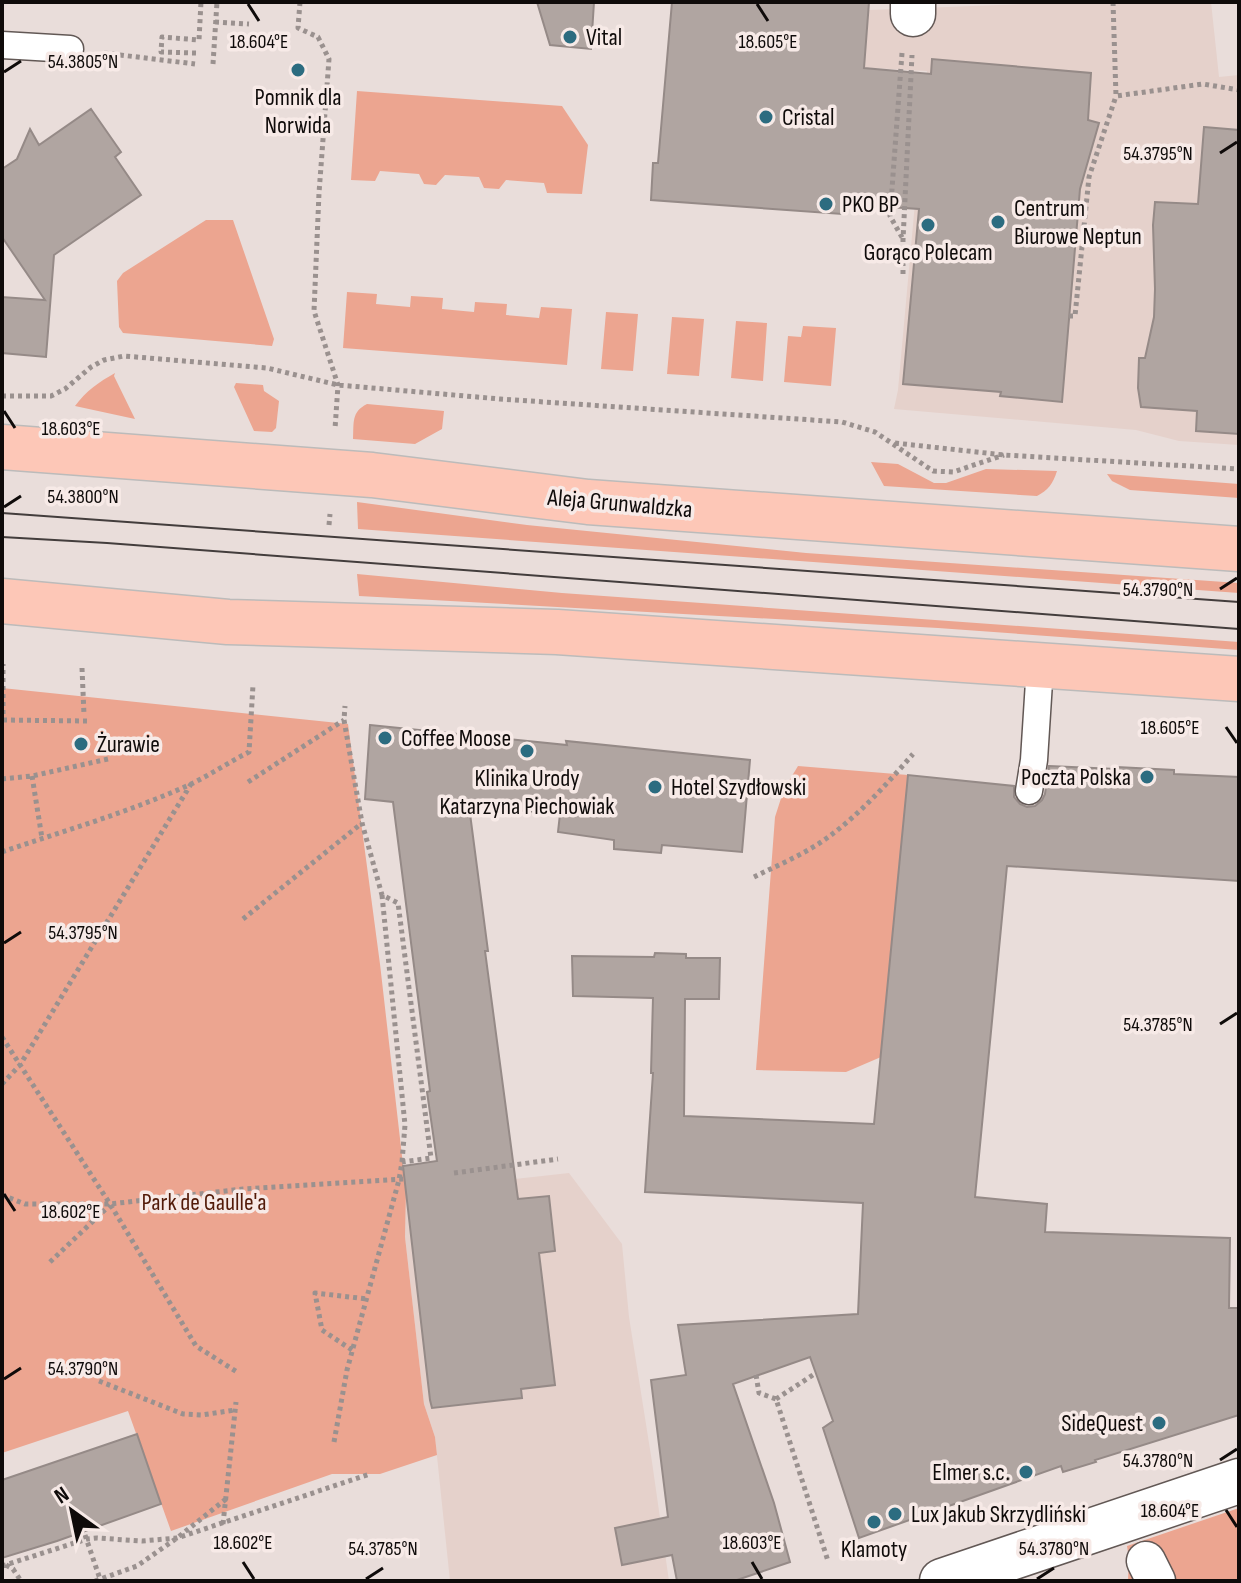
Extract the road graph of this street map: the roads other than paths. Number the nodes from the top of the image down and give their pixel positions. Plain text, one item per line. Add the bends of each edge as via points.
1 (2, 45) edge
2 (70, 49) road end
3 (2, 447) edge
4 (1239, 549) edge
5 (2, 601) edge
6 (1040, 666) junction
7 (1239, 679) edge
8 (1029, 791) dead end
9 (1239, 1481) edge
10 (942, 1581) edge

1 - 2 lane
3 - 4 main road, Aleja Grunwaldzka via 372,475 588,502
5 - 6 main road via 228,622 557,632
6 - 7 main road
6 - 8 lane
9 - 10 street

